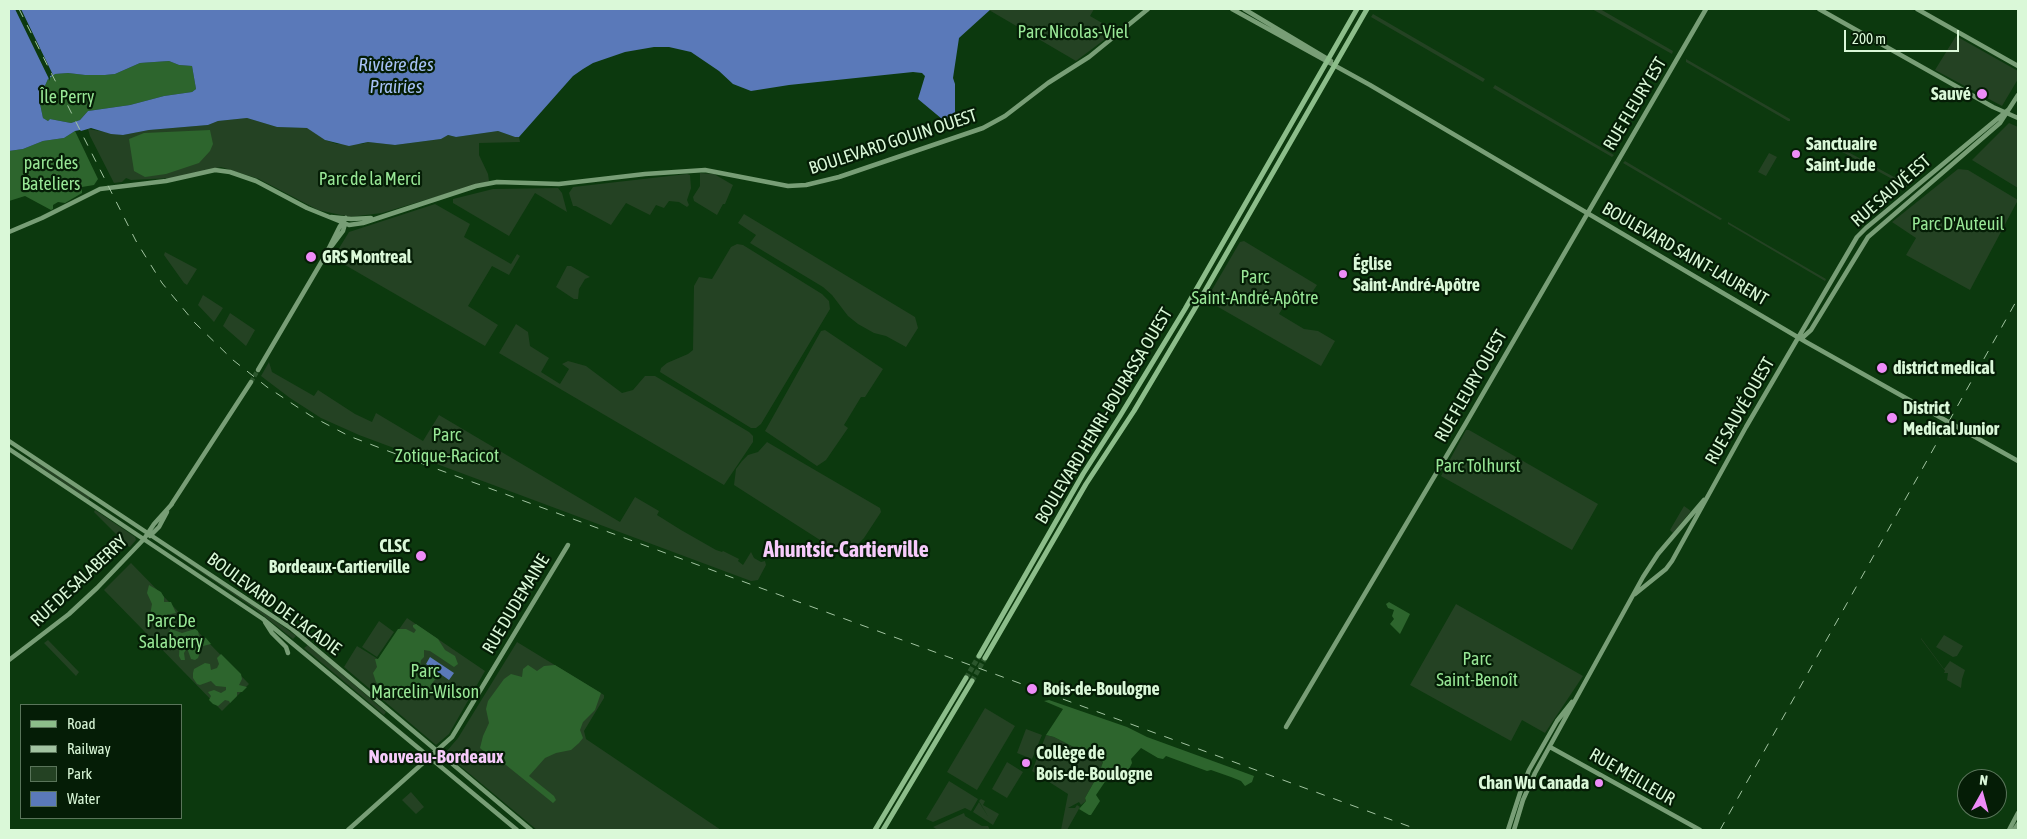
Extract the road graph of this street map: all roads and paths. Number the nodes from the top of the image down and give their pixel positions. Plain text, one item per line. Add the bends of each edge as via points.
1 (1148, 9) edge
2 (1232, 9) edge
3 (1244, 9) edge
4 (1357, 9) edge
5 (1368, 9) edge
6 (1706, 9) edge
7 (1819, 9) edge
8 (1917, 9) edge
9 (1328, 61) junction
10 (1337, 66) junction
11 (2018, 66) edge
12 (2018, 95) edge
13 (2006, 112) junction
14 (2018, 118) edge
15 (1587, 212) junction
16 (328, 216) junction
17 (377, 217) junction
18 (346, 218) junction
19 (343, 224) junction
20 (9, 232) edge
21 (1800, 338) junction
22 (257, 369) tunnel mouth
23 (250, 381) tunnel mouth
24 (9, 441) edge
25 (9, 449) edge
26 (2018, 461) edge
27 (1709, 493) junction
28 (149, 534) junction
29 (144, 539) junction
30 (568, 545) dead end
31 (1635, 594) junction
32 (264, 619) junction
33 (288, 653) dead end
34 (979, 656) tunnel mouth
35 (985, 658) tunnel mouth
36 (9, 660) edge
37 (966, 678) tunnel mouth
38 (972, 681) tunnel mouth
39 (1578, 695) junction
40 (1286, 728) dead end
41 (1550, 747) junction
42 (437, 752) junction
43 (430, 758) junction
44 (2018, 813) edge
45 (2018, 824) edge
46 (348, 830) edge
47 (517, 830) edge
48 (530, 830) edge
49 (875, 830) edge
50 (883, 830) edge
51 (1508, 830) edge
52 (1514, 830) edge
53 (1700, 830) edge
54 (2009, 830) edge
55 (2014, 830) edge

1 - 17 main road, BOULEVARD GOUIN OUEST via 1089,57 996,121 975,131 821,182 790,186 701,170 559,184 497,182
2 - 9 main road, BOULEVARD SAINT-LAURENT
3 - 9 main road, BOULEVARD SAINT-LAURENT
4 - 9 main road, BOULEVARD HENRI-BOURASSA OUEST
5 - 10 main road, BOULEVARD HENRI-BOURASSA OUEST
6 - 15 main road, RUE FLEURY EST
7 - 13 main road
8 - 11 main road
9 - 10 main road, BOULEVARD SAINT-LAURENT
9 - 34 main road, BOULEVARD HENRI-BOURASSA OUEST via 1185,309 1082,475
10 - 15 main road, BOULEVARD SAINT-LAURENT
10 - 35 main road, BOULEVARD HENRI-BOURASSA OUEST
12 - 13 main road, RUE SAUVÉ EST
13 - 14 main road
13 - 21 main road, RUE SAUVÉ EST via 1860,234
13 - 21 main road, RUE SAUVÉ EST via 2004,120 1979,143 1868,237 1811,330
15 - 21 main road, BOULEVARD SAINT-LAURENT
15 - 40 main road, RUE FLEURY OUEST
16 - 18 main road, BOULEVARD GOUIN OUEST
16 - 19 main road, BOULEVARD GOUIN OUEST
16 - 20 main road, BOULEVARD GOUIN OUEST via 256,181 218,170 166,182 100,190
17 - 18 main road, BOULEVARD GOUIN OUEST
17 - 19 main road, BOULEVARD GOUIN OUEST via 357,225
18 - 19 main road
19 - 22 main road via 340,236
21 - 26 main road, BOULEVARD SAINT-LAURENT
21 - 27 main road, RUE SAUVÉ OUEST
23 - 28 main road, RUE DE SALABERRY via 159,527
24 - 28 main road, BOULEVARD DE L'ACADIE
25 - 29 main road, BOULEVARD DE L'ACADIE
27 - 31 main road, RUE SAUVÉ OUEST via 1658,554
27 - 31 main road, RUE SAUVÉ OUEST via 1669,565
28 - 29 main road, RUE DE SALABERRY
28 - 42 main road, BOULEVARD DE L'ACADIE via 301,635
29 - 32 main road, BOULEVARD DE L'ACADIE
29 - 36 main road, RUE DE SALABERRY via 79,605
30 - 42 main road, RUE DUDEMAINE via 454,735
31 - 39 main road, RUE SAUVÉ OUEST
32 - 33 main road
32 - 43 main road, BOULEVARD DE L'ACADIE
37 - 49 main road
38 - 50 main road
39 - 41 main road, RUE SAUVÉ OUEST
39 - 51 main road, RUE SAUVÉ OUEST via 1557,721 1529,770
41 - 52 main road, RUE SAUVÉ OUEST via 1527,790
41 - 53 main road, RUE MEILLEUR
42 - 43 main road, RUE DUDEMAINE
42 - 48 main road, BOULEVARD DE L'ACADIE
43 - 46 main road, RUE DUDEMAINE
43 - 47 main road, BOULEVARD DE L'ACADIE
44 - 54 main road
45 - 55 main road

